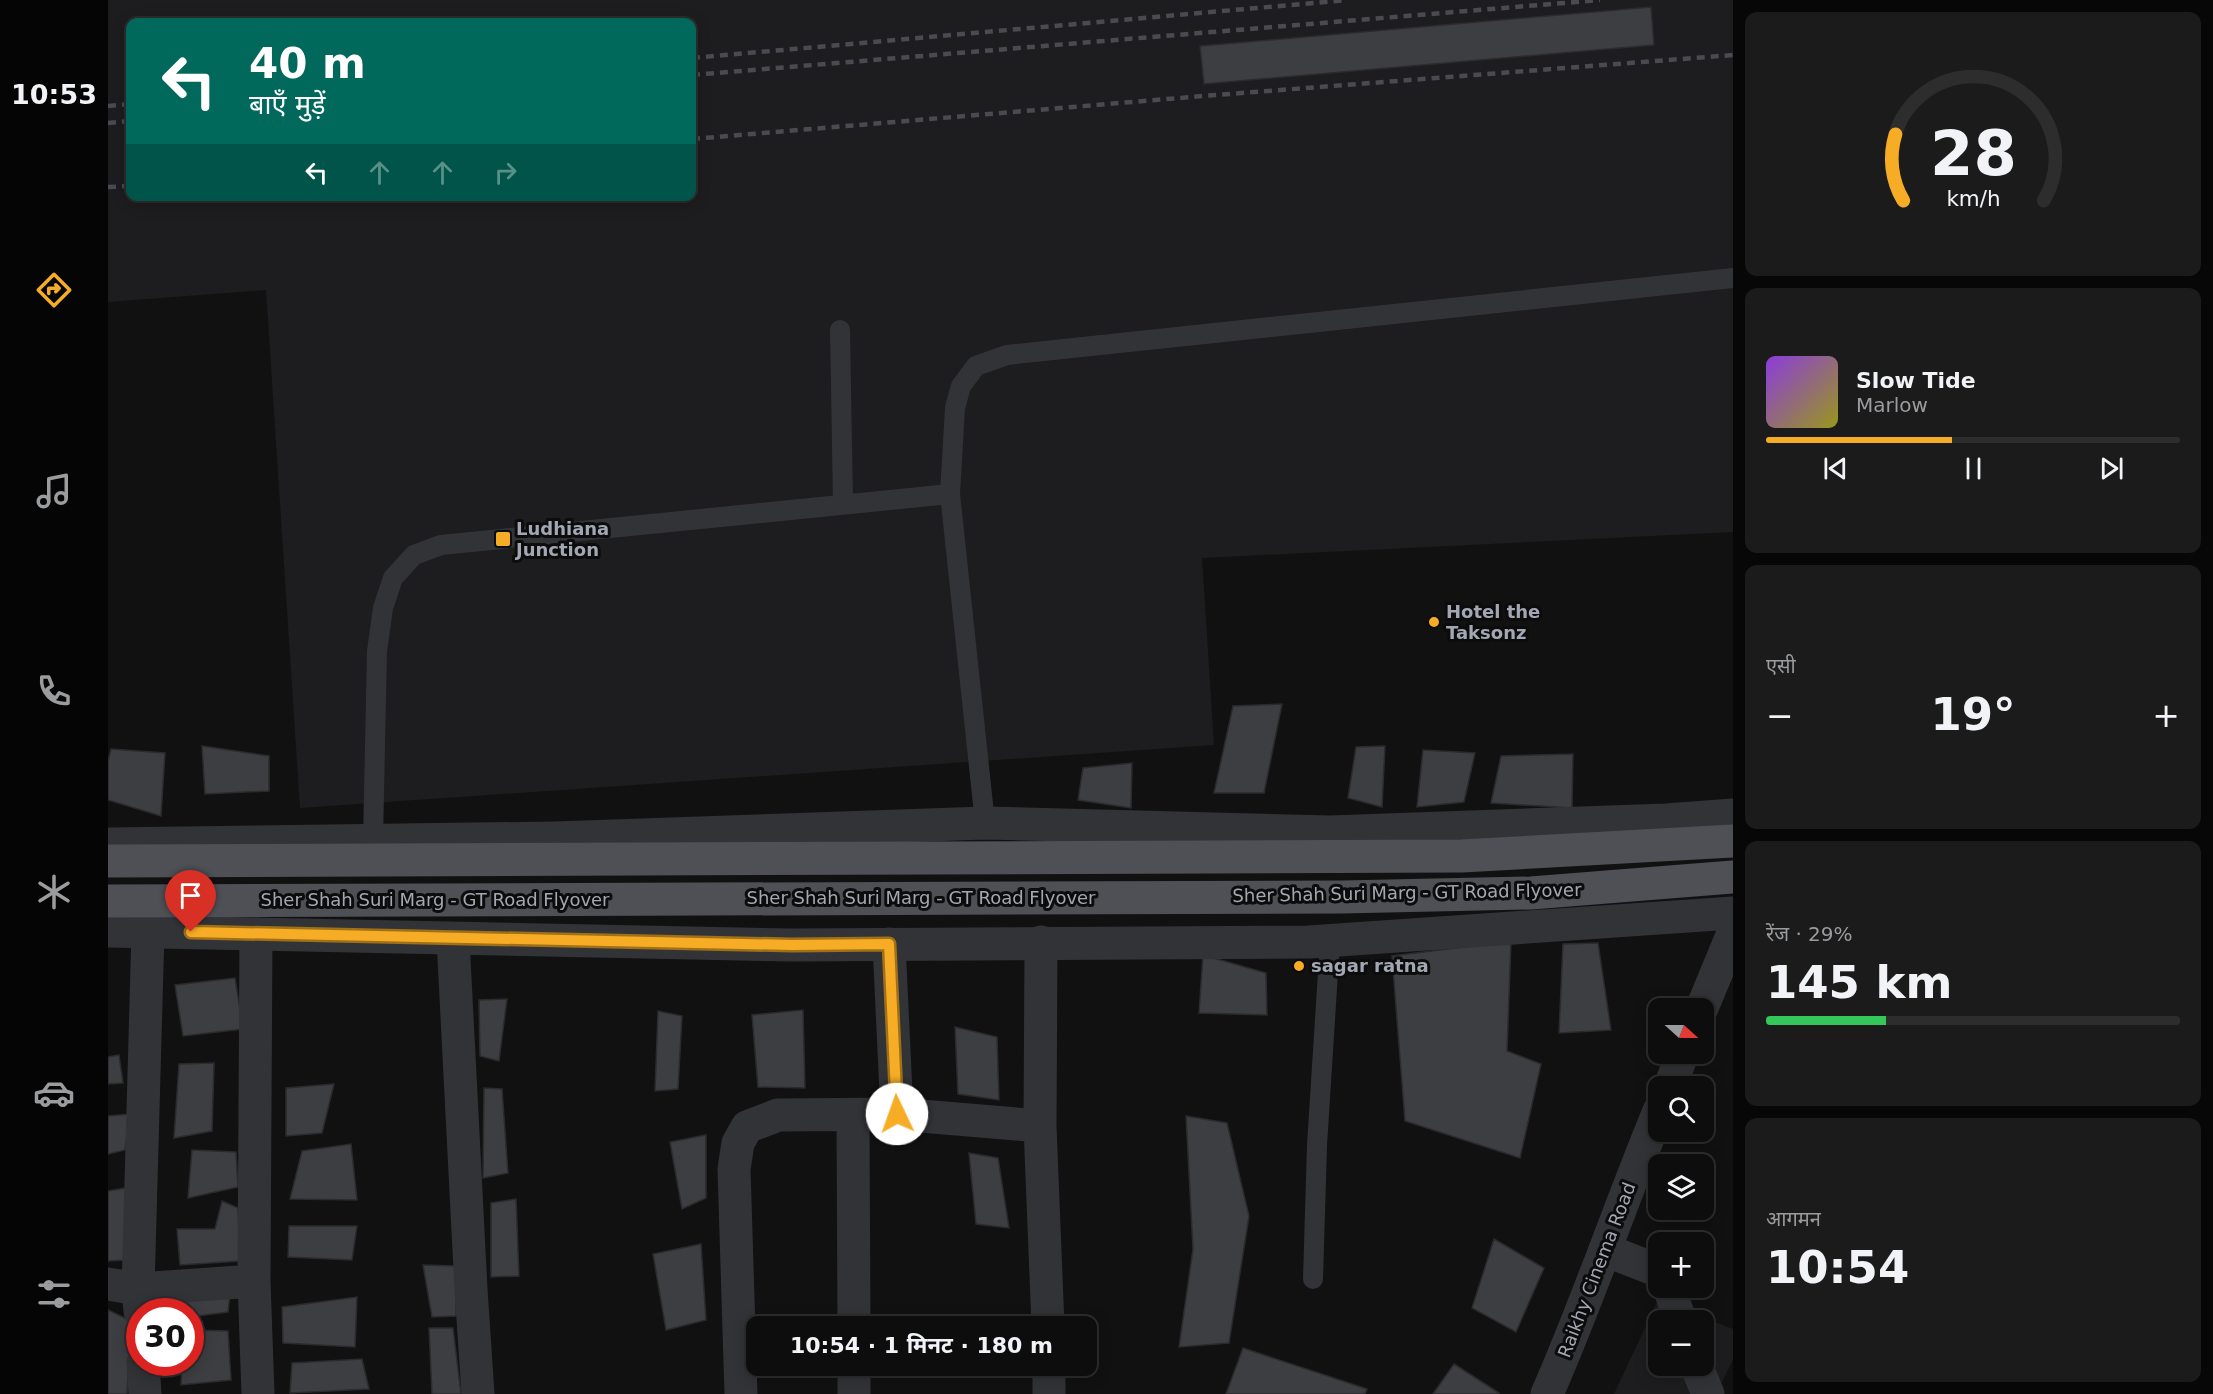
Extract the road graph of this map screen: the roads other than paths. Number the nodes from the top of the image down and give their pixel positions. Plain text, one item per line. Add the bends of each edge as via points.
1 (1733, 278) edge
2 (840, 330) dead end
3 (950, 494) junction
4 (843, 503) junction
5 (1733, 816) edge
6 (985, 823) junction
7 (373, 840) junction
8 (1733, 841) edge
9 (108, 844) edge
10 (108, 861) edge
11 (1733, 877) edge
12 (108, 901) edge
13 (1733, 913) edge
14 (108, 931) edge
15 (148, 931) junction
16 (1733, 933) edge
17 (256, 934) junction
18 (453, 939) junction
19 (1330, 941) junction
20 (1041, 942) junction
21 (889, 944) junction
22 (1706, 998) edge
23 (897, 1114) junction
24 (853, 1115) junction
25 (1040, 1126) junction
26 (1648, 1140) edge
27 (1605, 1250) junction
28 (1648, 1267) edge
29 (1313, 1279) dead end
30 (254, 1281) junction
31 (129, 1295) edge
32 (854, 1316) edge
33 (1048, 1316) edge
34 (746, 1374) edge
35 (144, 1376) edge
36 (854, 1376) edge
37 (1049, 1376) edge
38 (1701, 1376) edge
39 (145, 1394) edge
40 (258, 1394) edge
41 (478, 1394) edge
42 (854, 1394) edge
43 (1049, 1394) edge
44 (1547, 1394) edge
45 (1708, 1394) edge

1 - 3 lane via 1007,355 976,366 962,386 955,408
2 - 4 lane
3 - 4 lane
3 - 6 lane
4 - 7 lane via 441,545 414,555 393,578 383,608 377,651
5 - 6 street via 1330,832
6 - 7 street via 567,838
7 - 9 street
8 - 10 main road, Sher Shah Suri Marg - GT Road Flyover via 1462,856
11 - 12 main road, Sher Shah Suri Marg - GT Road Flyover via 1531,893 1354,897
13 - 19 street
14 - 15 street
15 - 17 street
15 - 31 street
16 - 22 street
17 - 18 street
17 - 30 street
18 - 21 street
18 - 41 street
19 - 20 street
19 - 29 lane
20 - 21 street
20 - 25 street
21 - 23 street
23 - 24 street
23 - 25 street
24 - 32 street
24 - 34 street via 778,1114 747,1127 738,1143 735,1169
25 - 33 street
26 - 27 street, Raikhy Cinema Road
27 - 28 street
27 - 44 street, Raikhy Cinema Road
30 - 31 street
30 - 40 street
35 - 39 street
36 - 42 street
37 - 43 street
38 - 45 street

